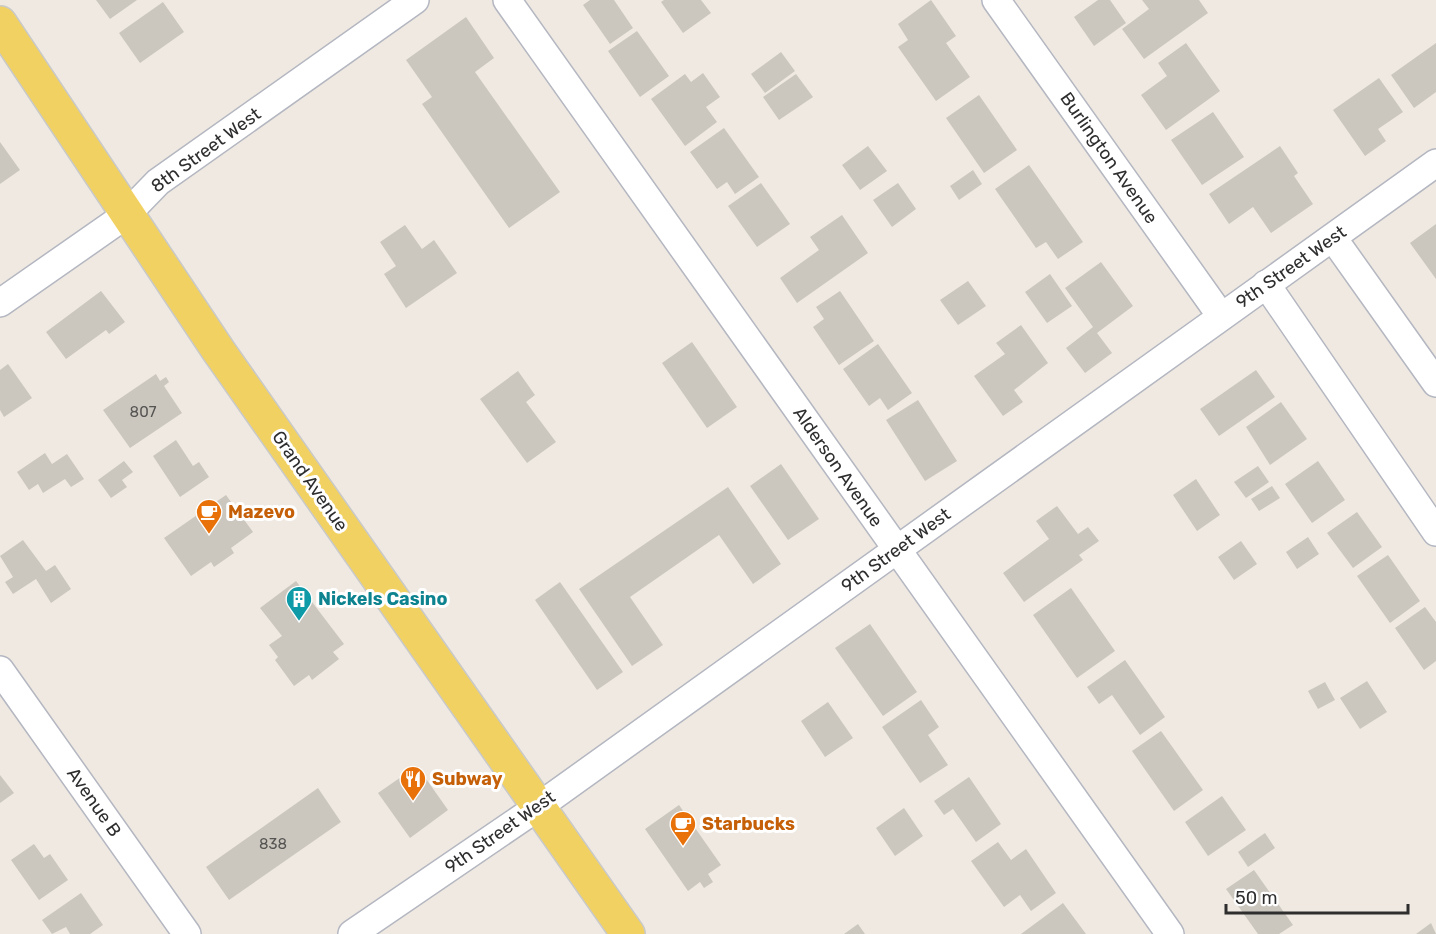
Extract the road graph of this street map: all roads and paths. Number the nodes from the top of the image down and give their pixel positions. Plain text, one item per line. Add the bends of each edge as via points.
1 (415, 0) edge
2 (507, 0) edge
3 (996, 0) edge
4 (0, 23) edge
5 (1436, 163) edge
6 (126, 215) junction
7 (1333, 238) junction
8 (1266, 284) junction
9 (0, 303) edge
10 (1221, 316) junction
11 (1436, 383) edge
12 (1436, 532) edge
13 (897, 550) junction
14 (0, 670) edge
15 (538, 807) junction
16 (186, 934) edge
17 (352, 934) edge
18 (628, 934) edge
19 (1170, 934) edge

1 - 6 street, 8th Street West via 158,182
2 - 13 street, Alderson Avenue
3 - 10 street, Burlington Avenue
4 - 6 main road, Grand Avenue
5 - 7 street, 9th Street West
6 - 9 street, 8th Street West
6 - 15 main road, Grand Avenue
7 - 8 street, 9th Street West
7 - 11 street
8 - 10 street, 9th Street West
8 - 12 street
10 - 13 street, 9th Street West
13 - 15 street, 9th Street West
13 - 19 street, Alderson Avenue
14 - 16 street, Avenue B
15 - 17 street, 9th Street West
15 - 18 main road, Grand Avenue

